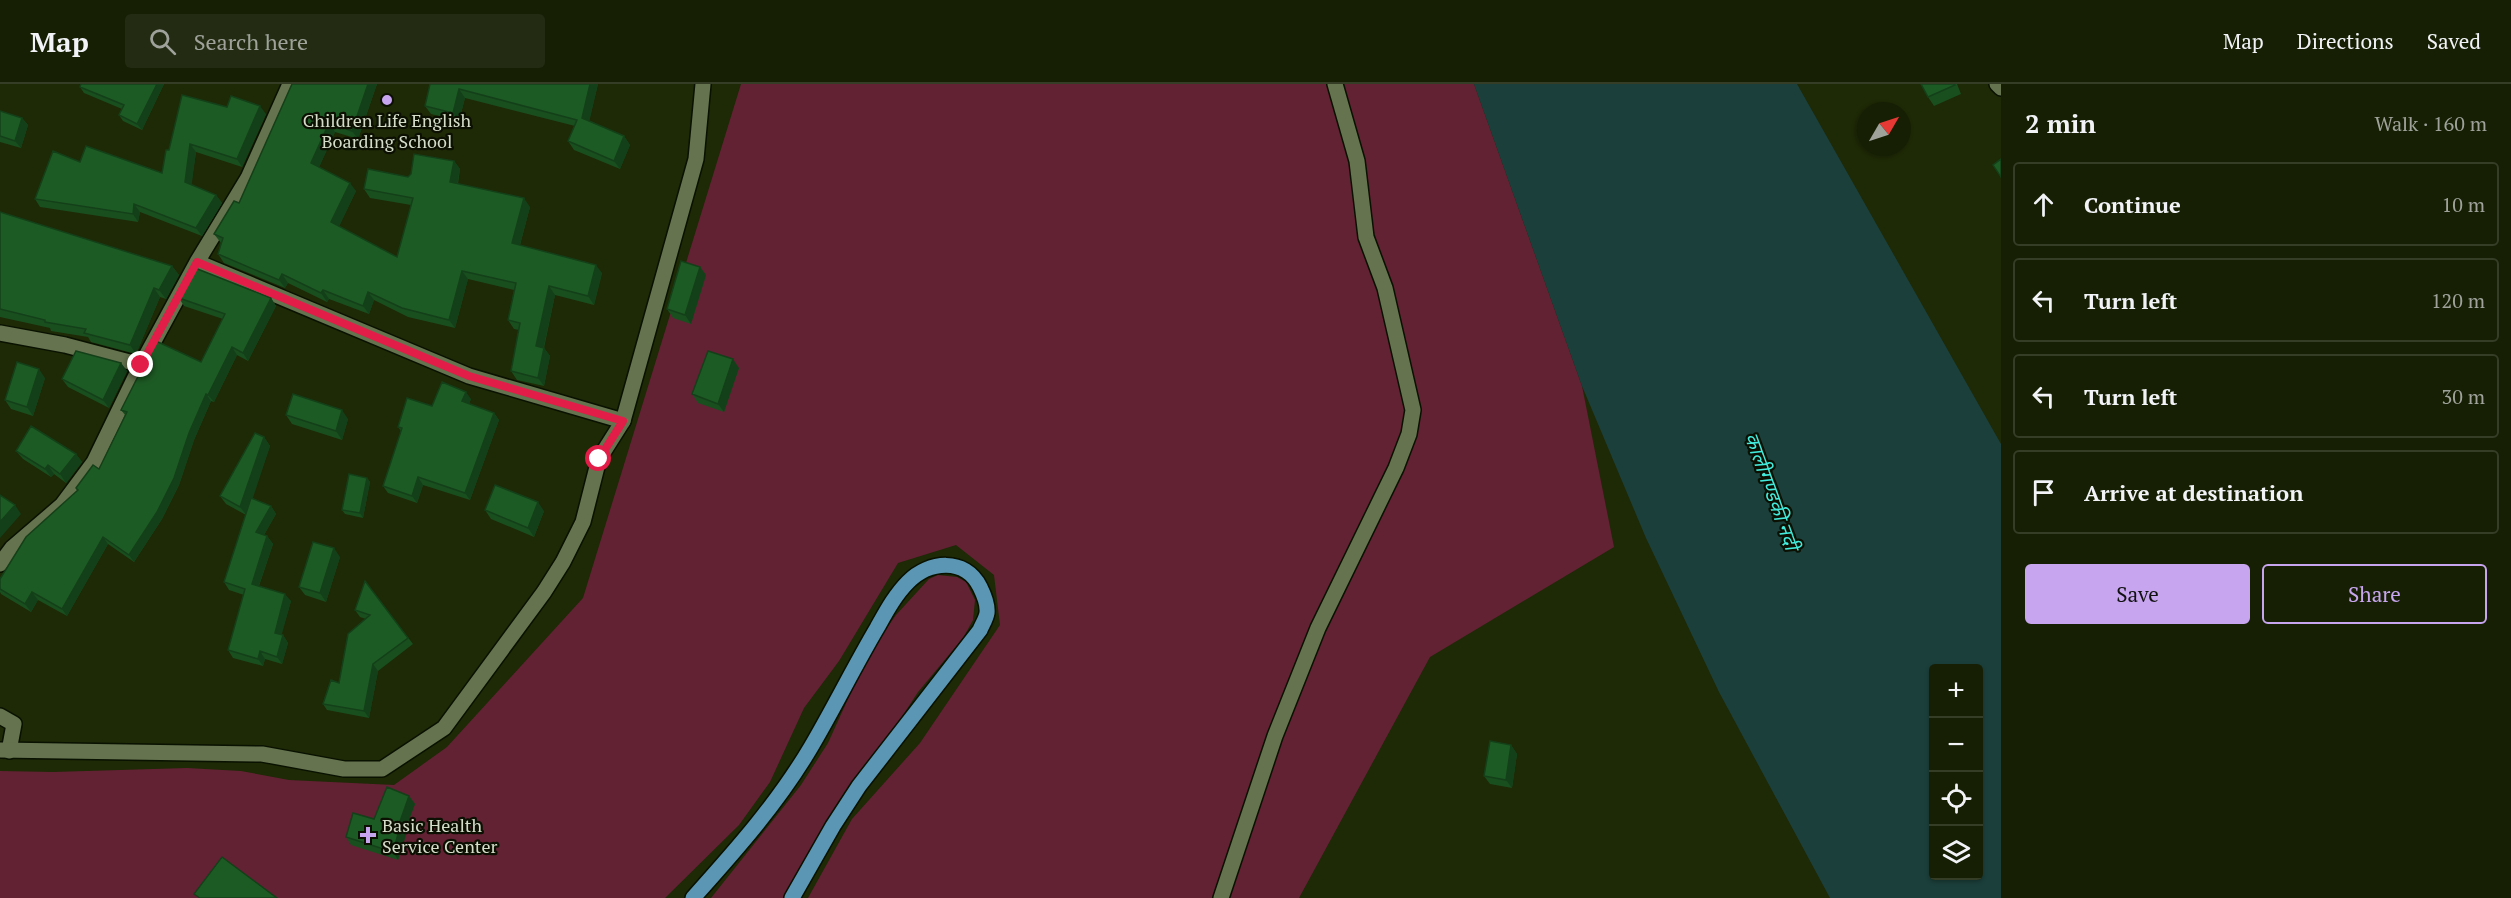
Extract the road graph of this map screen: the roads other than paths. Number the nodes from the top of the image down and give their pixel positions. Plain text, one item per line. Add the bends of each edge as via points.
1 (290, 84) edge
2 (703, 84) edge
3 (1335, 84) edge
4 (1997, 84) edge
5 (2001, 88) edge
6 (197, 262) junction
7 (0, 333) edge
8 (141, 365) junction
9 (623, 421) junction
10 (0, 564) edge
11 (0, 716) edge
12 (4, 751) edge
13 (693, 898) edge
14 (792, 898) edge
15 (1221, 898) edge

1 - 6 street via 248,178
2 - 9 street via 696,159
3 - 15 street via 1357,161 1366,237 1385,288 1413,410 1396,468 1318,628 1275,736
4 - 5 street
6 - 8 street
6 - 9 street via 469,376
7 - 8 street
8 - 10 street via 94,462 62,505 12,548
9 - 12 street via 599,459 583,522 544,592 444,728 382,769 344,768 262,754
11 - 12 street via 14,724
13 - 14 main road via 782,795 894,599 908,582 923,570 938,565 964,569 978,583 986,599 987,614 980,630 859,786

